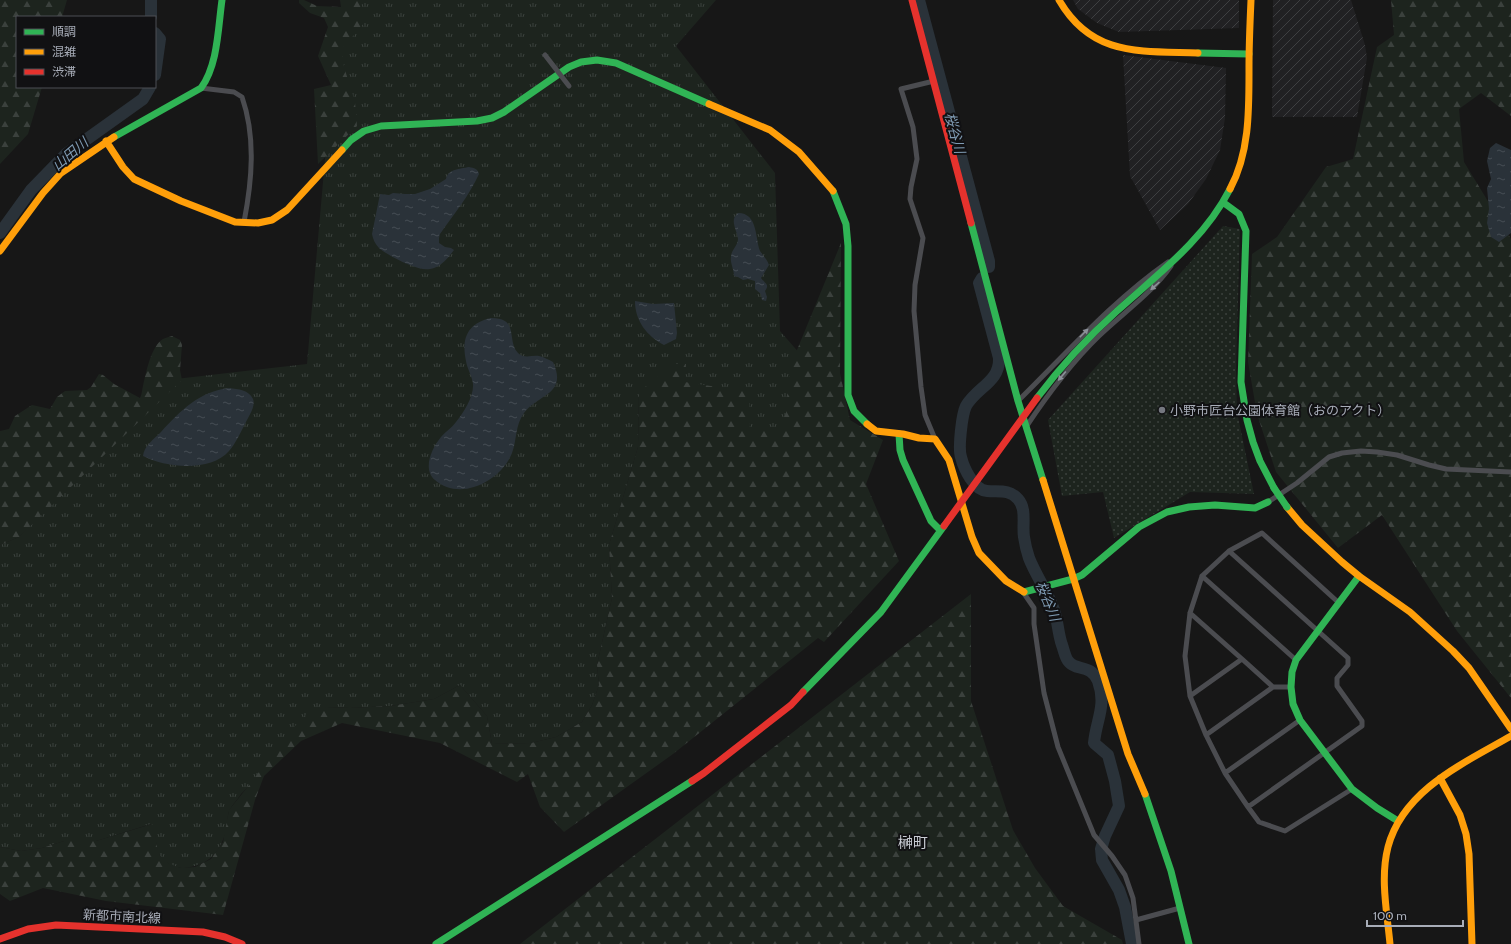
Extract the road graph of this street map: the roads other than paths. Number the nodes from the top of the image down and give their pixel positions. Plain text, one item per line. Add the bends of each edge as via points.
1 (222, 0) edge
2 (912, 0) edge
3 (1059, 0) edge
4 (1251, 0) edge
5 (1250, 54) junction
6 (545, 55) dead end
7 (934, 81) junction
8 (569, 86) dead end
9 (201, 88) junction
10 (106, 141) junction
11 (1224, 202) junction
12 (244, 222) junction
13 (0, 251) edge
14 (1179, 255) junction
15 (1018, 401) junction
16 (1026, 426) junction
17 (899, 434) junction
18 (935, 439) junction
19 (1511, 472) edge
20 (1268, 502) joint
21 (942, 528) junction
22 (1229, 551) junction
23 (1202, 576) junction
24 (1359, 576) junction
25 (1073, 579) junction
26 (1023, 592) junction
27 (1339, 603) junction
28 (1190, 613) junction
29 (1318, 632) junction
30 (1242, 659) junction
31 (1296, 660) junction
32 (1273, 687) junction
33 (1291, 687) junction
34 (1190, 696) junction
35 (1300, 720) junction
36 (1511, 729) edge
37 (1206, 735) junction
38 (1511, 736) edge
39 (1324, 752) junction
40 (1225, 773) junction
41 (1440, 778) junction
42 (1352, 789) junction
43 (1248, 807) junction
44 (1398, 821) junction
45 (1180, 908) junction
46 (1136, 920) junction
47 (0, 939) edge
48 (242, 944) edge
49 (436, 944) edge
50 (1139, 944) edge
51 (1189, 944) edge
52 (1390, 944) edge
53 (1472, 944) edge

1 - 9 street via 213,63
2 - 7 street
3 - 5 street via 1070,18 1081,29 1122,49
4 - 5 street
5 - 11 street via 1247,135 1235,181
6 - 8 street, bridge
7 - 15 street
7 - 18 street via 901,89 913,127 917,159 910,199 923,238 915,285 914,310 925,415
9 - 10 street
9 - 12 street via 234,92 242,97 248,113 251,165
10 - 12 street via 134,179 181,201 235,222
10 - 13 street via 61,173
11 - 14 street via 1208,225
11 - 24 street, bridge via 1236,210 1243,219 1246,231 1241,382 1253,442 1274,488 1287,507 1317,540
12 - 17 street via 272,220 287,210 350,140 364,131 381,126 492,118 568,67 597,60 616,63 770,130 799,152 834,192 846,224 848,246 848,395 854,411 868,426 876,431
15 -> 14 street via 1097,320 1154,272
14 -> 16 street via 1162,280 1078,357
14 - 21 street, bridge via 1069,358
15 - 16 street
16 - 25 street
17 - 18 street
17 - 21 street via 903,460 931,520
18 - 26 street via 949,460 979,553 1006,581
19 - 20 street via 1446,469 1377,452 1342,453 1330,457
20 - 25 street via 1255,508 1215,505 1167,512 1139,527 1082,575
21 - 49 street via 881,612 791,706 704,773
22 - 23 street
22 - 27 street via 1262,533
22 - 29 street
23 - 28 street
23 - 31 street
24 - 27 street
24 - 36 street via 1410,612 1453,650 1469,668
25 - 26 street
25 - 45 street via 1128,754 1162,838
26 - 46 street via 1034,608 1044,693 1058,747 1094,835 1125,875 1133,898
27 - 29 street
28 - 30 street
28 - 34 street via 1186,656
29 - 31 street
29 - 39 street via 1348,658 1348,665 1338,678 1337,686 1362,720 1362,726
30 - 32 street
30 - 34 street
31 - 33 street
32 - 33 street
32 - 37 street
33 - 35 street via 1293,704
34 - 37 street
35 - 39 street
35 - 40 street
37 - 40 street
38 - 41 street
39 - 42 street
39 - 43 street
40 - 43 street
41 - 44 street via 1414,799
41 - 53 street via 1460,815 1466,834
42 - 43 street via 1285,831 1259,822
42 - 44 street
44 - 52 street via 1391,837 1384,873
45 - 46 street
45 - 51 street
46 - 50 street
47 - 48 street, 新都市南北線 via 34,927 56,925 203,932

